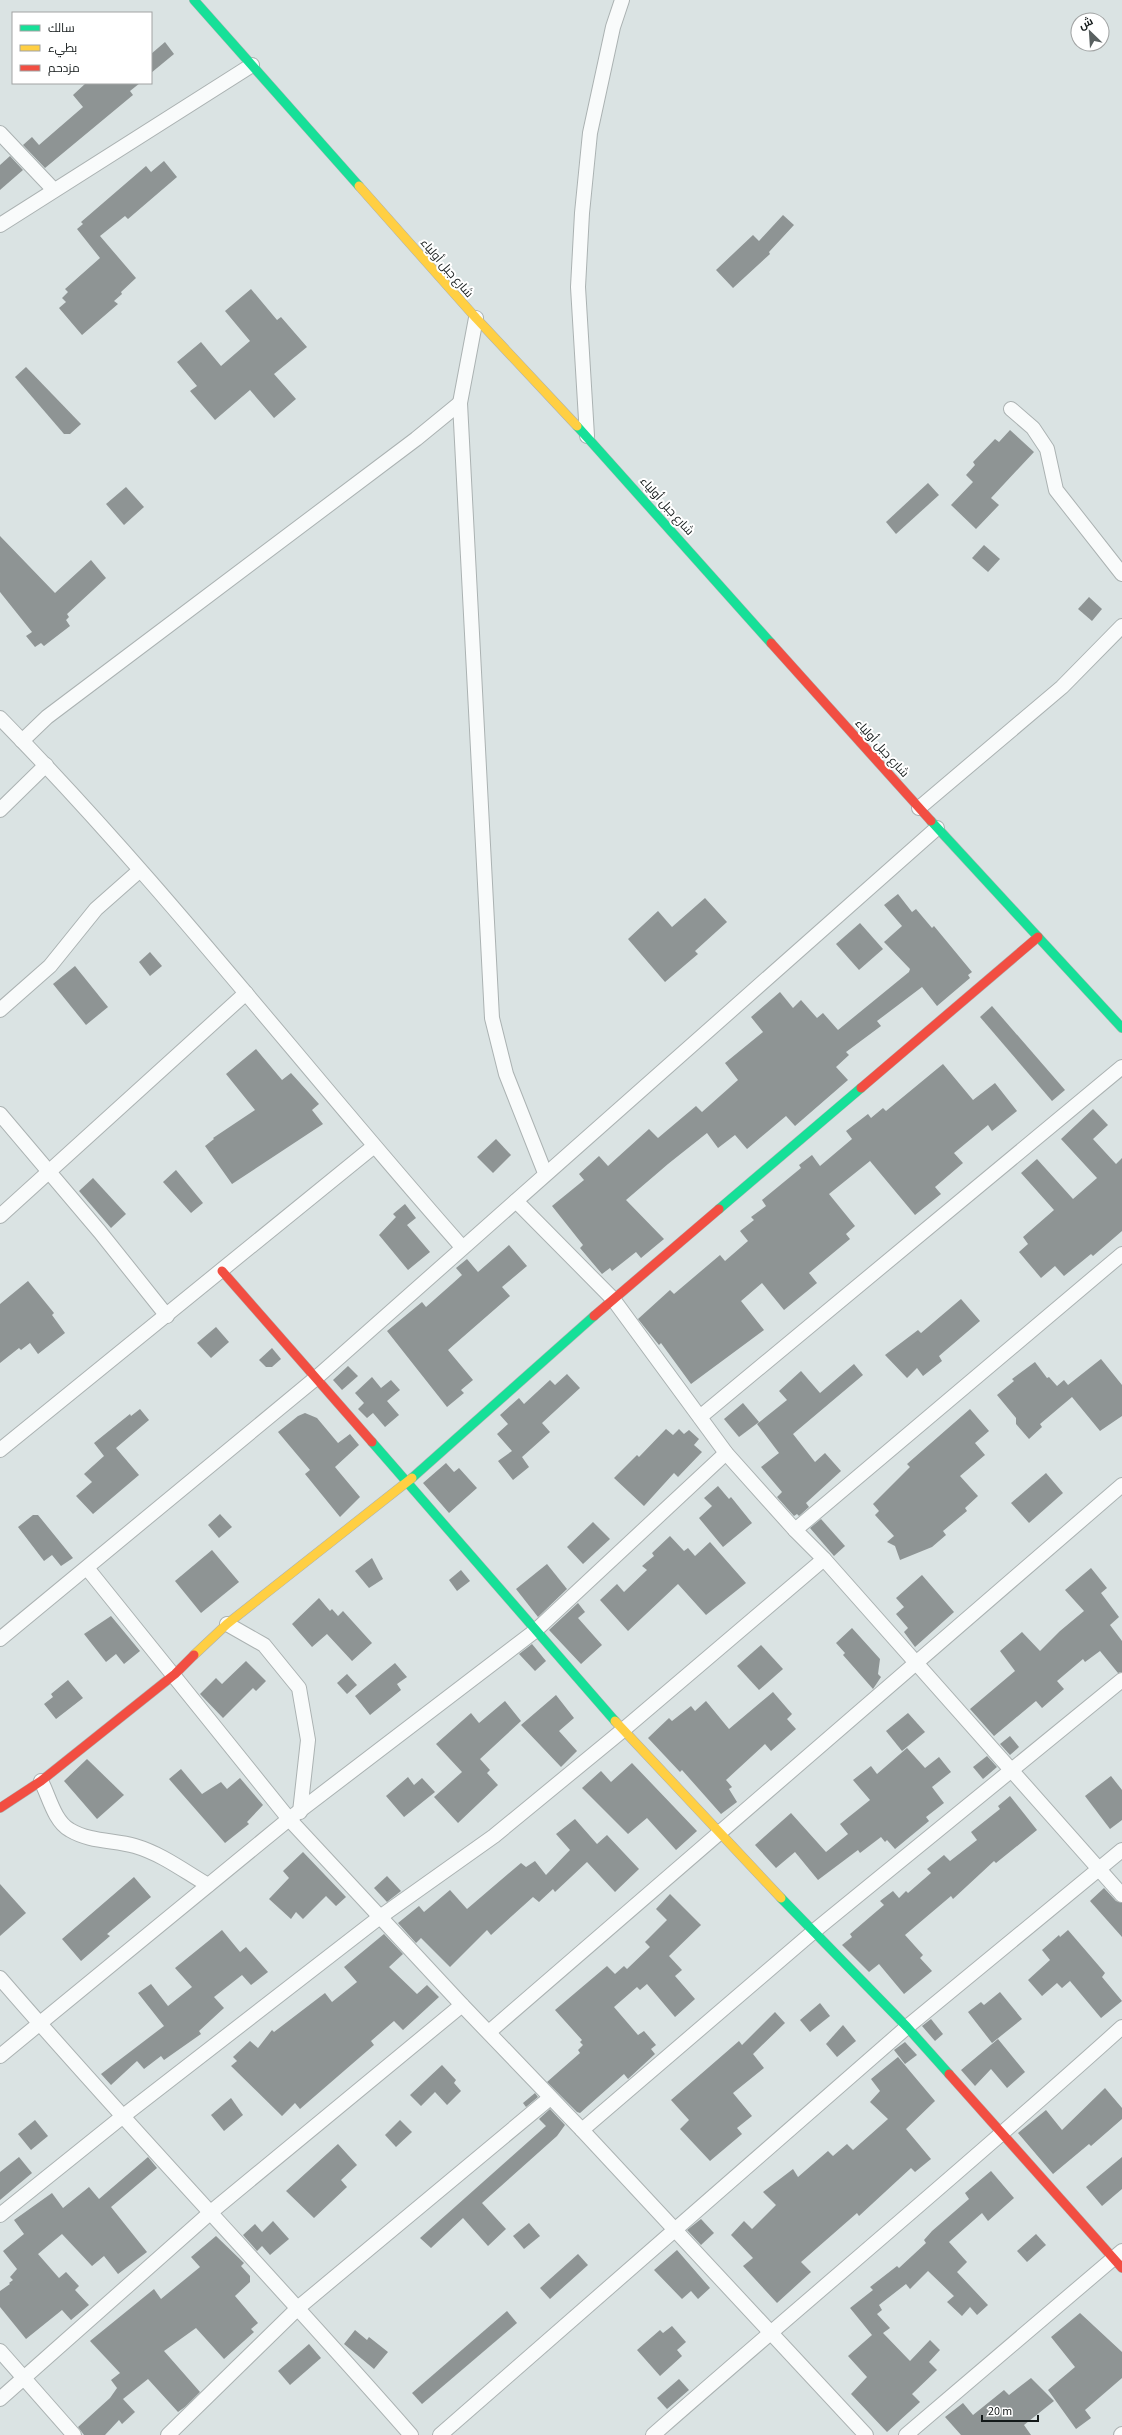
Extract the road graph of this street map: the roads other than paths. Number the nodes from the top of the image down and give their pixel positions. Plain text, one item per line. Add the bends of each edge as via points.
1 (194, 0) edge
2 (622, 0) edge
3 (252, 65) junction
4 (0, 133) edge
5 (53, 189) junction
6 (0, 225) edge
7 (476, 318) junction
8 (460, 403) junction
9 (1011, 409) dead end
10 (587, 436) junction
11 (1122, 574) edge
12 (1122, 626) edge
13 (0, 718) edge
14 (22, 741) junction
15 (46, 765) junction
16 (919, 808) junction
17 (0, 810) edge
18 (937, 828) junction
19 (139, 871) junction
20 (1038, 937) junction
21 (246, 994) junction
22 (0, 1010) edge
23 (1122, 1028) edge
24 (1122, 1067) edge
25 (0, 1114) edge
26 (373, 1147) junction
27 (545, 1173) junction
28 (48, 1174) junction
29 (516, 1201) junction
30 (0, 1216) edge
31 (462, 1247) junction
32 (1122, 1254) edge
33 (222, 1271) junction
34 (613, 1299) junction
35 (167, 1316) junction
36 (316, 1378) junction
37 (700, 1417) junction
38 (0, 1450) edge
39 (726, 1453) junction
40 (407, 1482) junction
41 (1122, 1485) edge
42 (795, 1530) junction
43 (824, 1559) junction
44 (87, 1568) junction
45 (227, 1624) junction
46 (535, 1631) junction
47 (0, 1639) edge
48 (915, 1663) junction
49 (175, 1674) junction
50 (1122, 1680) edge
51 (623, 1730) junction
52 (1011, 1771) junction
53 (41, 1781) junction
54 (0, 1808) edge
55 (294, 1816) junction
56 (720, 1831) junction
57 (1122, 1850) edge
58 (1099, 1869) junction
59 (208, 1885) junction
60 (1122, 1895) edge
61 (380, 1917) junction
62 (813, 1932) junction
63 (1, 1982) edge
64 (462, 2005) junction
65 (41, 2023) junction
66 (1122, 2027) edge
67 (907, 2028) junction
68 (489, 2032) junction
69 (0, 2056) edge
70 (550, 2098) junction
71 (122, 2117) junction
72 (582, 2130) junction
73 (1002, 2135) junction
74 (211, 2212) junction
75 (0, 2215) edge
76 (674, 2229) junction
77 (1119, 2260) edge
78 (299, 2308) junction
79 (769, 2333) junction
80 (0, 2351) edge
81 (24, 2378) junction
82 (0, 2399) edge
83 (74, 2435) edge
84 (168, 2435) edge
85 (411, 2435) edge
86 (440, 2435) edge
87 (653, 2435) edge
88 (866, 2435) edge
89 (906, 2435) edge

1 - 3 main road, شارع جبل أولياء
2 - 10 street via 613,27 590,133 582,213 578,287
3 - 5 street
3 - 7 main road, شارع جبل أولياء
4 - 5 street
5 - 6 street
7 - 8 street
7 - 10 main road, شارع جبل أولياء
8 - 14 street via 47,717
8 - 27 street via 492,1018 506,1074
9 - 11 street via 1033,428 1047,449 1056,490
10 - 16 main road, شارع جبل أولياء
12 - 16 street via 1062,687
13 - 14 street
14 - 15 street
15 - 17 street
15 - 19 street
16 - 18 main road, شارع جبل أولياء
18 - 20 main road, شارع جبل أولياء
18 - 27 street
19 - 21 street
19 - 22 street via 96,909 50,966
20 - 23 main road, شارع جبل أولياء
20 - 34 main road
21 - 26 street
21 - 28 street
24 - 37 street
25 - 28 street
26 - 31 street
26 - 33 street
27 - 29 street
28 - 30 street
28 - 35 street via 100,1232
29 - 31 street
29 - 34 street
31 - 36 street
32 - 42 street
33 - 35 street
33 - 36 main road
34 - 37 street
34 - 40 main road
35 - 38 street
36 - 40 main road
36 - 44 street
37 - 39 street
39 - 42 street
39 - 46 street
40 - 45 main road
40 - 46 main road
41 - 48 street
42 - 43 street
43 - 48 street
43 - 51 street
44 - 47 street
44 - 49 street
45 - 49 main road
45 - 55 street via 264,1645 299,1688 308,1740
46 - 51 main road
46 - 55 street
48 - 52 street
48 - 56 street
49 - 53 main road
49 - 55 street
50 - 52 street
51 - 56 main road
51 - 61 street via 494,1836
52 - 58 street
52 - 62 street
53 - 54 main road
53 - 59 street via 56,1816 70,1830 98,1840 134,1846 160,1855
55 - 59 street
55 - 61 street
56 - 62 main road
56 - 68 street
57 - 58 street
58 - 60 street
58 - 67 street
59 - 65 street
61 - 64 street
61 - 71 street
62 - 67 main road
62 - 72 street
63 - 65 street
64 - 68 street
64 - 74 street
65 - 69 street
65 - 71 street
66 - 73 street
67 - 73 main road
67 - 76 street
68 - 70 street
70 - 72 street
70 - 78 street
71 - 74 street
71 - 75 street
72 - 76 street
73 - 77 main road
73 - 79 street
74 - 78 street
74 - 81 street
76 - 79 street
76 - 86 street
77 - 89 street
78 - 84 street
78 - 85 street
79 - 87 street
79 - 88 street
80 - 81 street
81 - 82 street
81 - 83 street

